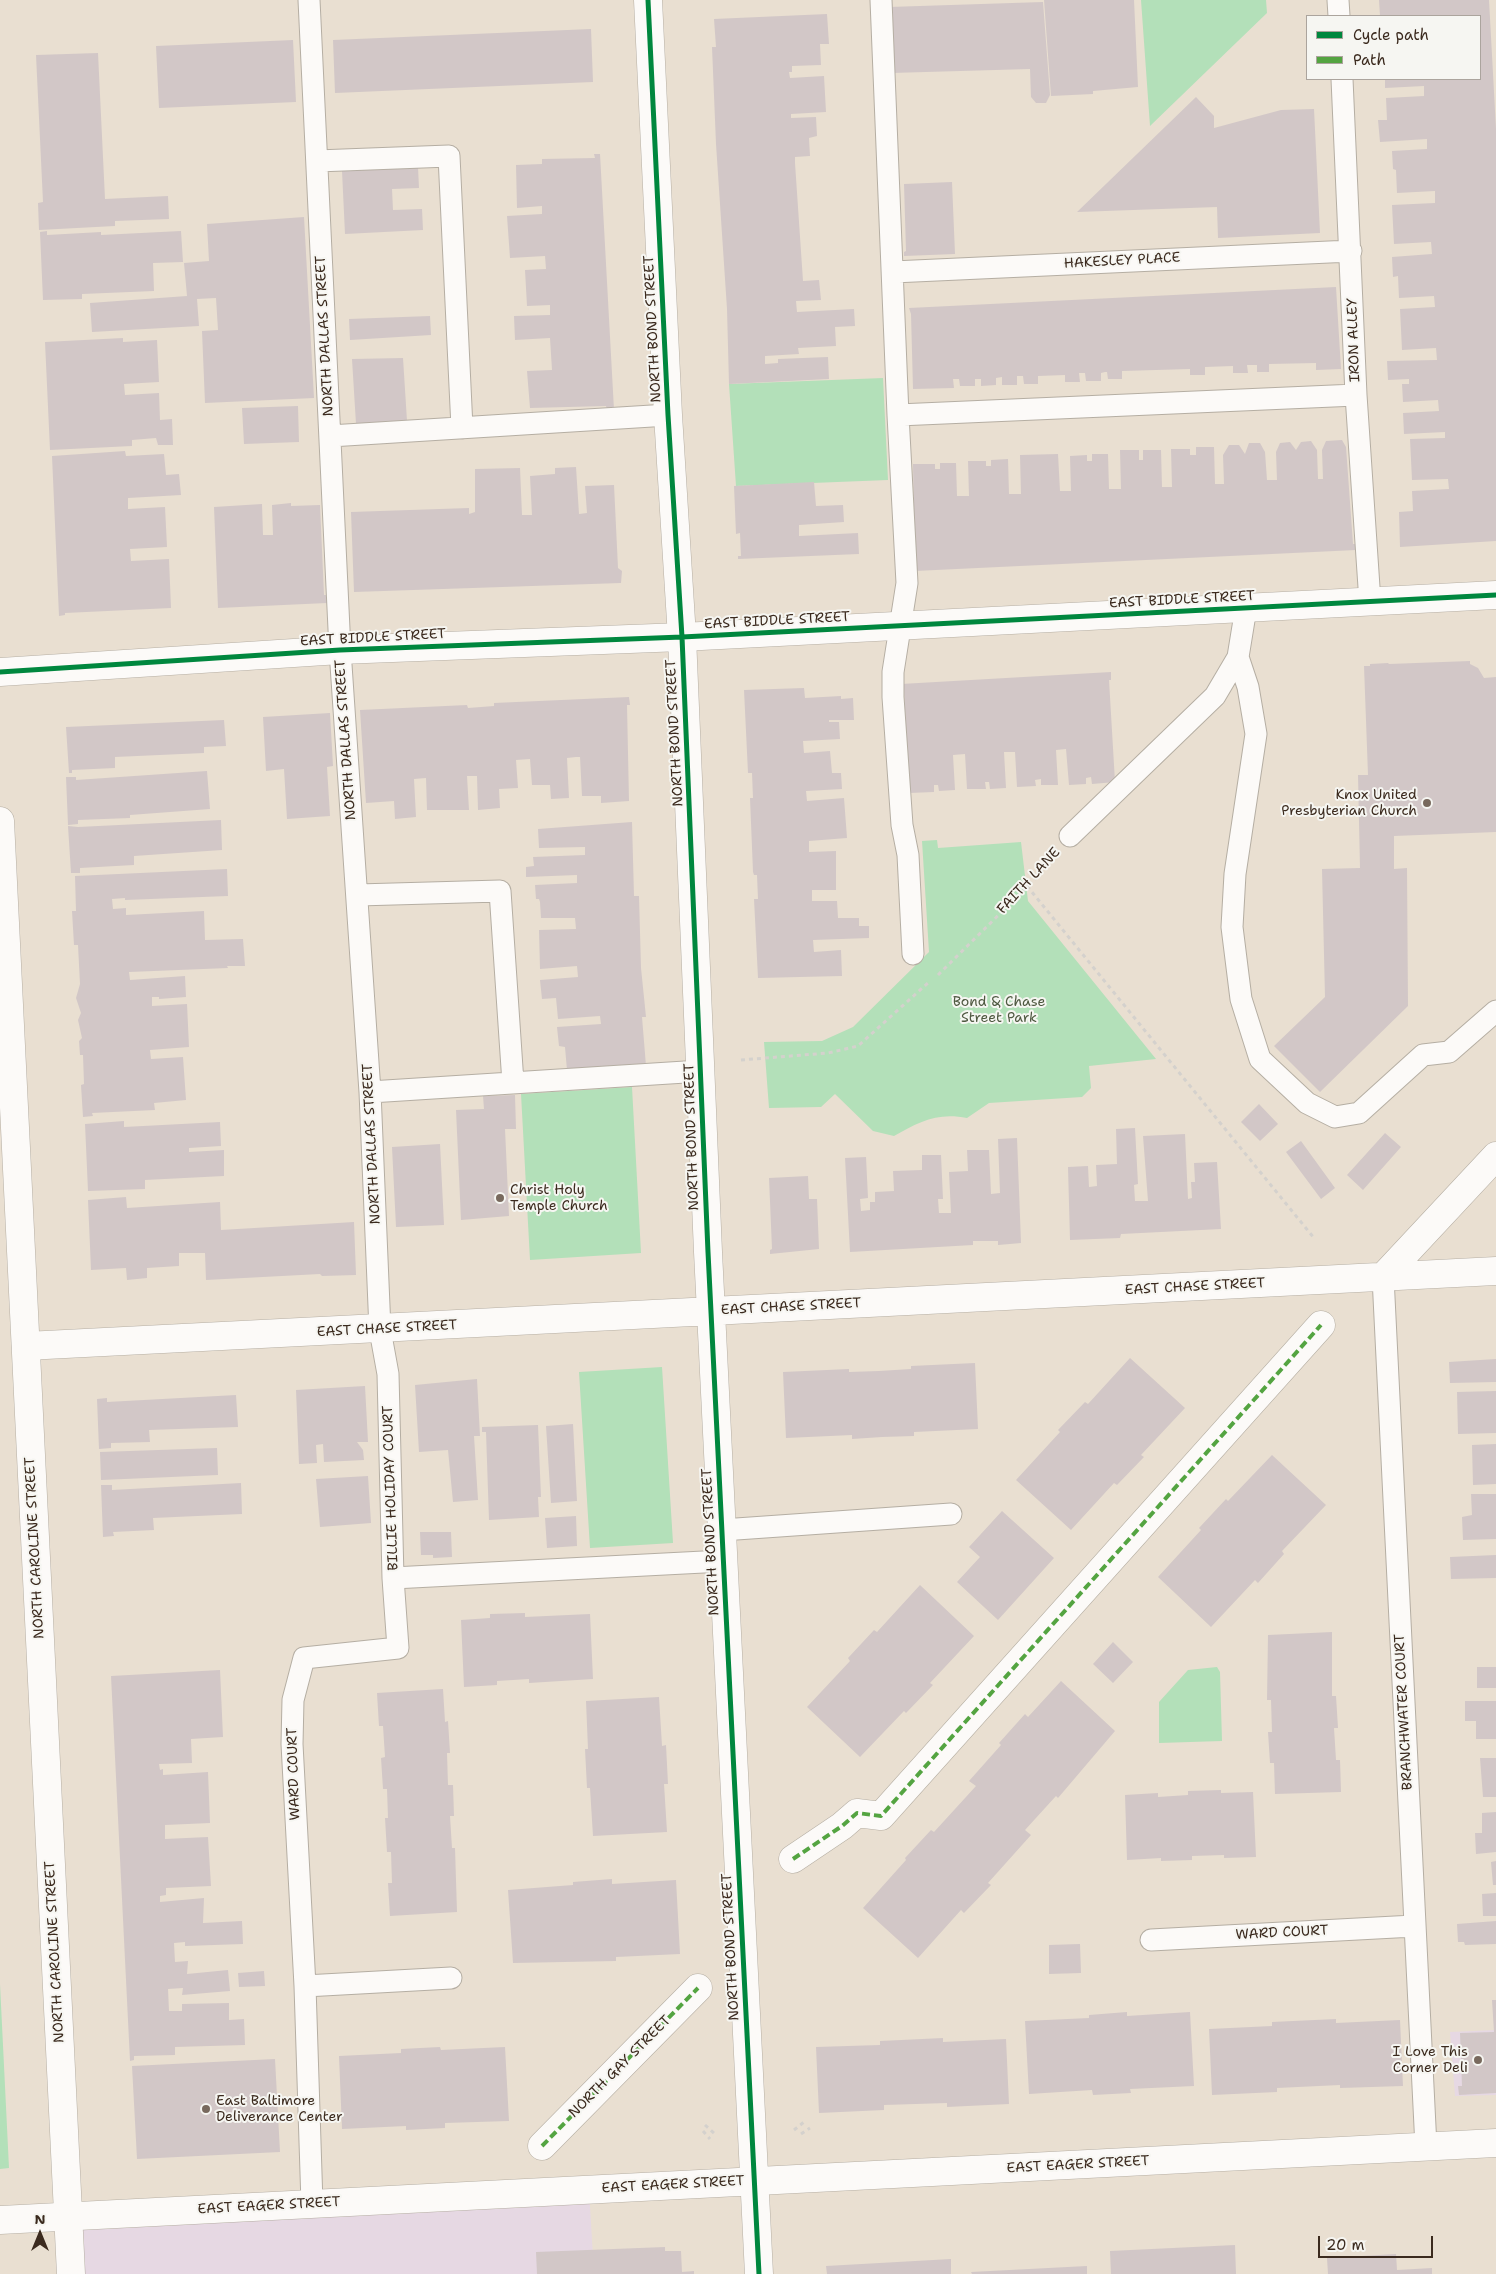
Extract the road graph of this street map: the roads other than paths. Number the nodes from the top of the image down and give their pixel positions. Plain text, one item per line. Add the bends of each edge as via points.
1 (309, 0) edge
2 (648, 0) edge
3 (881, 0) edge
4 (1338, 0) edge
5 (1339, 15) edge
6 (1342, 80) edge
7 (317, 161) junction
8 (1351, 250) junction
9 (893, 272) junction
10 (1356, 395) junction
11 (668, 416) junction
12 (898, 416) junction
13 (462, 428) junction
14 (330, 436) junction
15 (1496, 595) edge
16 (1370, 602) junction
17 (1246, 608) junction
18 (901, 626) junction
19 (682, 637) junction
20 (340, 650) junction
21 (1238, 657) junction
22 (0, 672) edge
23 (0, 821) edge
24 (1070, 836) road end
25 (358, 895) junction
26 (913, 954) dead end
27 (1496, 1010) edge
28 (701, 1071) junction
29 (513, 1083) junction
30 (370, 1092) junction
31 (1496, 1156) edge
32 (1496, 1271) edge
33 (1383, 1277) junction
34 (712, 1311) junction
35 (1321, 1325) dead end
36 (380, 1330) junction
37 (26, 1346) junction
38 (950, 1514) dead end
39 (722, 1530) junction
40 (723, 1561) junction
41 (394, 1578) junction
42 (398, 1648) joint
43 (793, 1859) dead end
44 (1414, 1926) junction
45 (1151, 1940) dead end
46 (451, 1978) dead end
47 (305, 1986) junction
48 (698, 1988) dead end
49 (1496, 2143) edge
50 (542, 2146) dead end
51 (1426, 2147) junction
52 (753, 2181) junction
53 (312, 2204) junction
54 (68, 2216) junction
55 (0, 2220) edge
56 (71, 2274) edge
57 (759, 2274) edge

1 - 7 lane, NORTH DALLAS STREET
2 - 11 street, NORTH BOND STREET
3 - 9 lane
4 - 5 lane
6 - 8 lane, IRON ALLEY
7 - 13 lane via 449,156
7 - 14 lane, NORTH DALLAS STREET
8 - 9 lane, HAKESLEY PLACE
8 - 10 lane, IRON ALLEY
9 - 12 lane
10 - 12 lane
10 - 16 lane, IRON ALLEY
11 - 13 lane
11 - 19 street, NORTH BOND STREET
12 - 18 lane via 908,583
13 - 14 lane
14 - 20 lane, NORTH DALLAS STREET
15 - 16 street, EAST BIDDLE STREET
16 - 17 street, EAST BIDDLE STREET
17 - 18 street, EAST BIDDLE STREET
17 - 21 lane, FAITH LANE
18 - 19 street, EAST BIDDLE STREET
18 - 26 lane via 893,672 893,697 902,825 908,856
19 - 20 street, EAST BIDDLE STREET
19 - 28 street, NORTH BOND STREET
20 - 22 street, EAST BIDDLE STREET
20 - 25 lane, NORTH DALLAS STREET
21 - 24 lane, FAITH LANE via 1215,696
21 - 27 lane via 1248,687 1256,734 1236,874 1232,927 1241,999 1260,1059 1307,1103 1335,1117 1359,1113 1423,1055 1449,1052
23 - 37 street, NORTH CAROLINE STREET
25 - 29 lane via 500,891
25 - 30 lane, NORTH DALLAS STREET
28 - 29 lane
28 - 34 street, NORTH BOND STREET
29 - 30 lane
30 - 36 lane, NORTH DALLAS STREET
31 - 33 street
32 - 33 street, EAST CHASE STREET
33 - 34 street, EAST CHASE STREET
33 - 44 lane, BRANCHWATER COURT
34 - 36 street, EAST CHASE STREET
34 - 39 street, NORTH BOND STREET
35 - 43 street via 881,1816 856,1813
36 - 37 street, EAST CHASE STREET
36 - 41 lane, BILLIE HOLIDAY COURT via 388,1374
37 - 54 street, NORTH CAROLINE STREET
38 - 39 lane
39 - 40 street, NORTH BOND STREET
40 - 41 lane
40 - 52 street, NORTH BOND STREET
41 - 42 lane, BILLIE HOLIDAY COURT
42 - 47 lane, WARD COURT via 304,1658 293,1700 292,1744
44 - 45 lane, WARD COURT
44 - 51 lane, BRANCHWATER COURT
46 - 47 lane
47 - 53 lane, WARD COURT
48 - 50 street, NORTH GAY STREET
49 - 51 street, EAST EAGER STREET
51 - 52 street, EAST EAGER STREET
52 - 53 street, EAST EAGER STREET
52 - 57 street, NORTH BOND STREET
53 - 54 street, EAST EAGER STREET
54 - 55 street, EAST EAGER STREET
54 - 56 street, NORTH CAROLINE STREET

